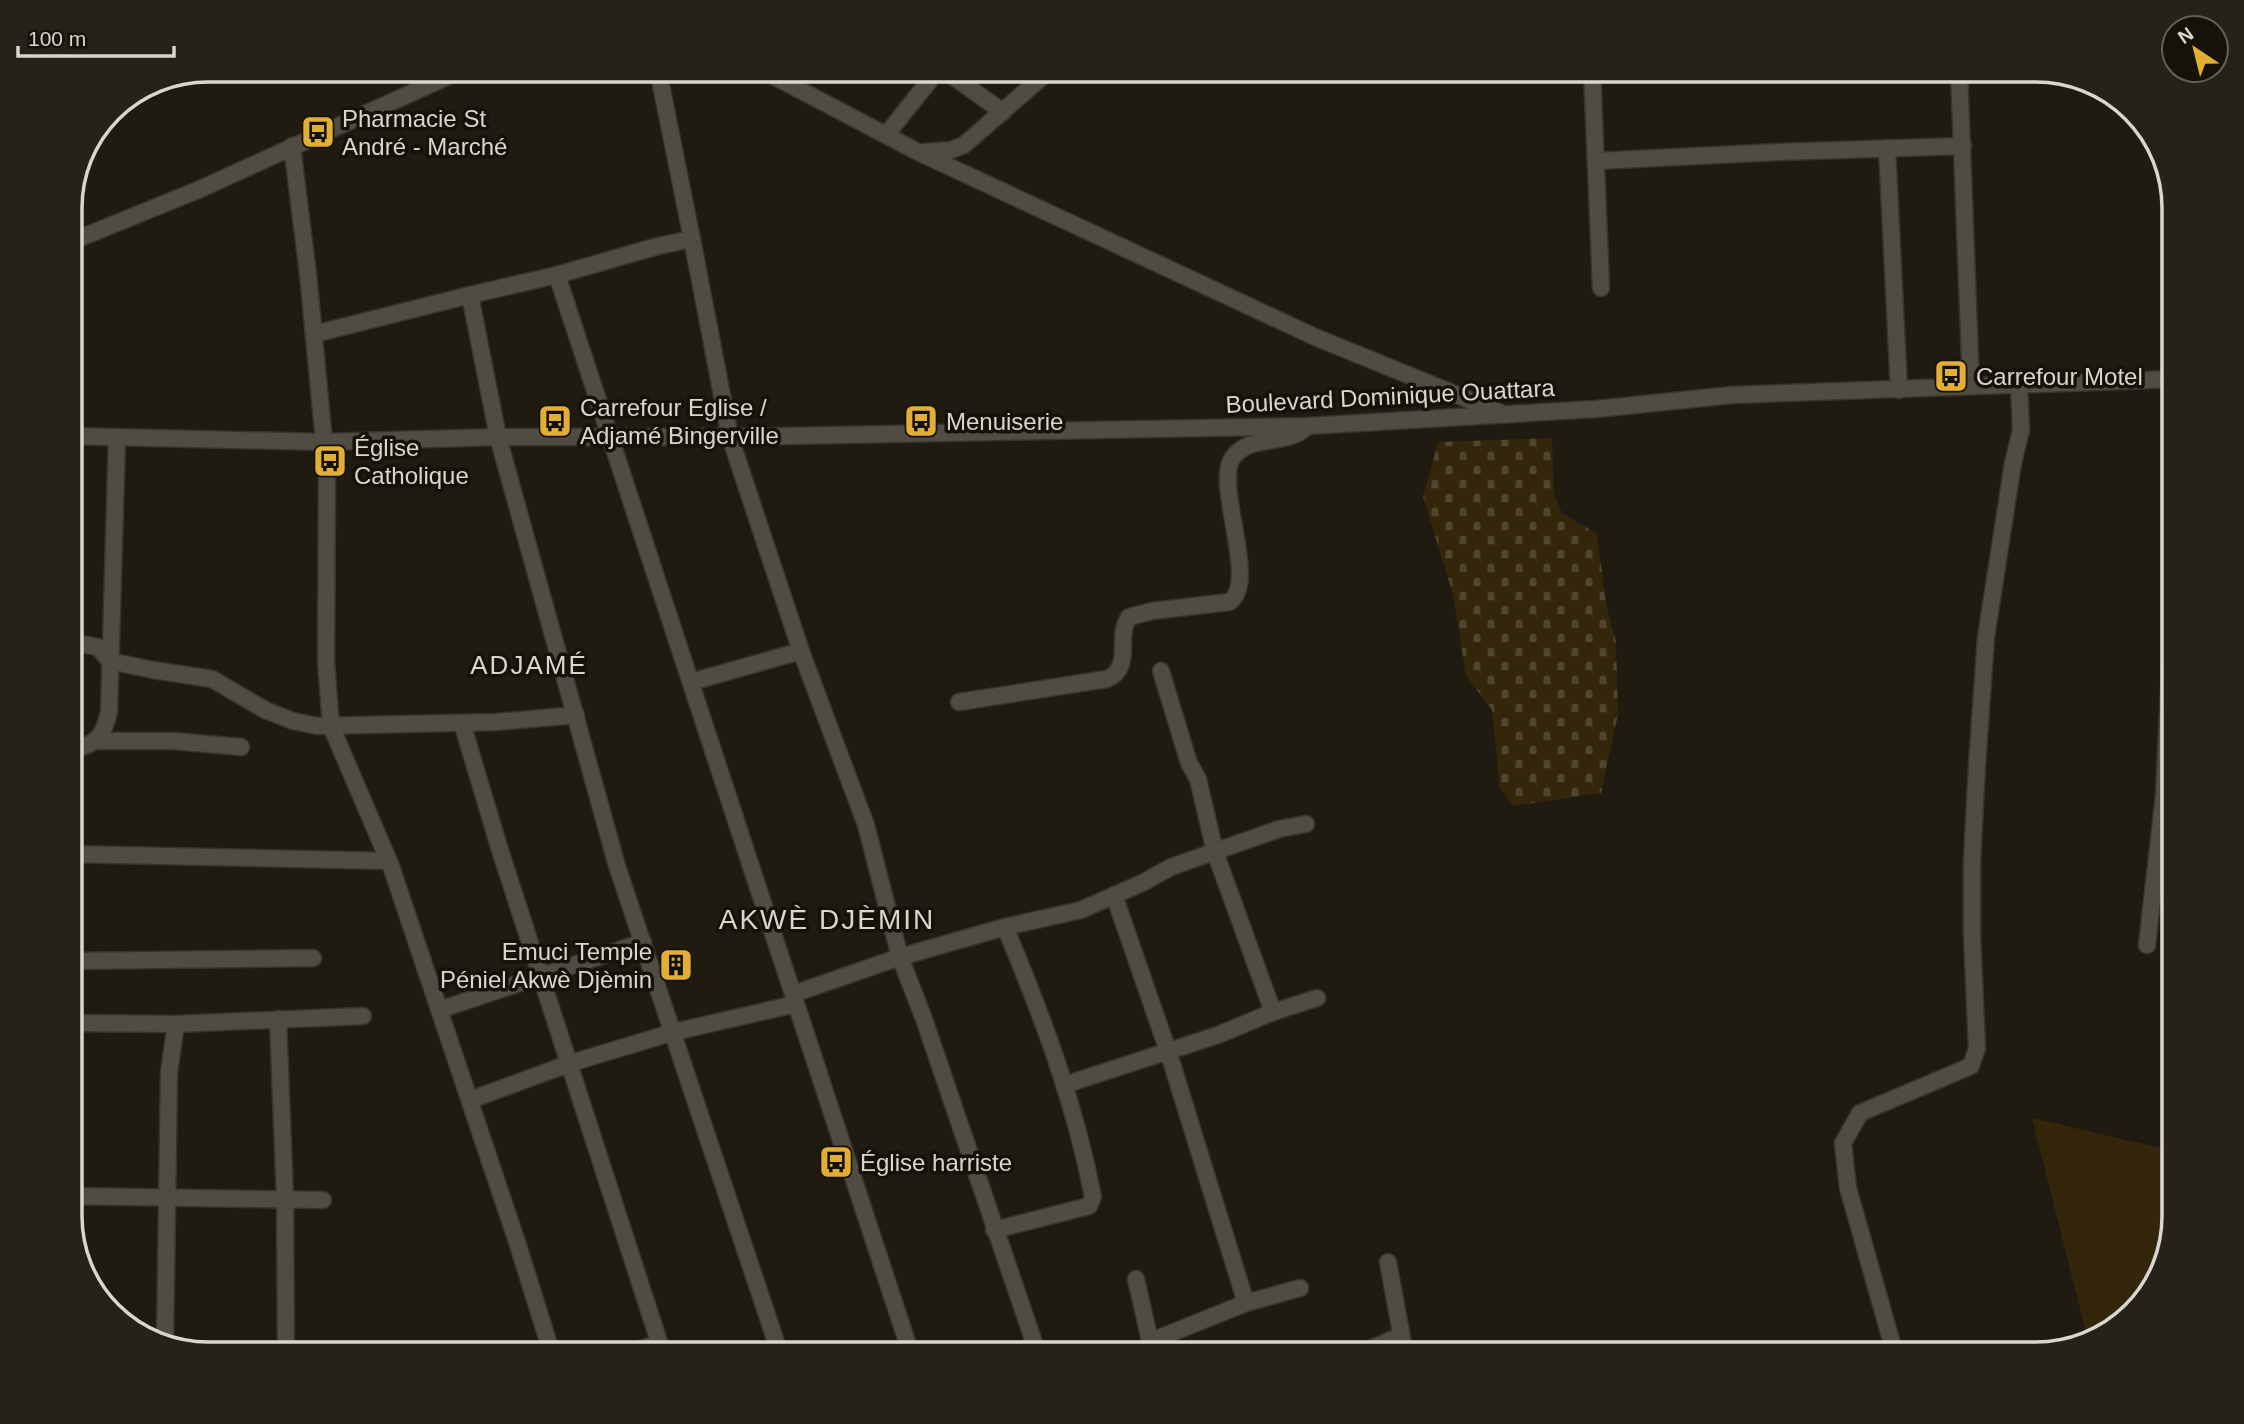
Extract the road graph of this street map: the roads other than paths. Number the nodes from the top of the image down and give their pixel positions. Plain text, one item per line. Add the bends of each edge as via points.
1 (431, 82) edge
2 (660, 82) edge
3 (789, 82) edge
4 (928, 82) edge
5 (960, 82) edge
6 (1037, 82) edge
7 (1593, 82) edge
8 (1960, 82) edge
9 (1003, 113) junction
10 (886, 135) junction
11 (292, 146) junction
12 (1963, 146) junction
13 (1887, 148) junction
14 (918, 152) junction
15 (1596, 161) junction
16 (83, 237) edge
17 (692, 239) junction
18 (557, 275) junction
19 (1601, 288) dead end
20 (470, 295) junction
21 (314, 334) junction
22 (2161, 379) edge
23 (2019, 383) junction
24 (1971, 386) junction
25 (1899, 390) junction
26 (1503, 413) junction
27 (1308, 426) junction
28 (608, 435) junction
29 (83, 436) edge
30 (117, 437) junction
31 (498, 437) junction
32 (730, 437) junction
33 (324, 442) junction
34 (83, 644) edge
35 (801, 651) junction
36 (110, 661) junction
37 (1161, 671) dead end
38 (691, 682) junction
39 (959, 702) dead end
40 (576, 715) junction
41 (462, 723) junction
42 (331, 726) junction
43 (96, 741) junction
44 (83, 747) edge
45 (241, 747) dead end
46 (1306, 824) dead end
47 (2162, 848) edge
48 (1215, 852) junction
49 (83, 854) edge
50 (389, 861) junction
51 (1114, 895) junction
52 (1005, 927) junction
53 (643, 943) junction
54 (2147, 945) dead end
55 (900, 957) junction
56 (313, 958) dead end
57 (83, 961) edge
58 (541, 975) junction
59 (1317, 998) dead end
60 (795, 999) junction
61 (439, 1010) junction
62 (1273, 1012) junction
63 (363, 1016) dead end
64 (278, 1019) junction
65 (83, 1023) edge
66 (176, 1024) junction
67 (674, 1032) junction
68 (1168, 1051) junction
69 (571, 1063) junction
70 (1064, 1085) junction
71 (470, 1100) junction
72 (83, 1196) edge
73 (168, 1199) junction
74 (285, 1199) junction
75 (323, 1200) dead end
76 (995, 1230) junction
77 (1388, 1262) dead end
78 (1136, 1279) dead end
79 (1300, 1288) dead end
80 (1246, 1303) junction
81 (165, 1334) edge
82 (1400, 1336) junction
83 (286, 1342) edge
84 (548, 1342) edge
85 (660, 1342) edge
86 (776, 1342) edge
87 (907, 1342) edge
88 (1034, 1342) edge
89 (1150, 1342) edge
90 (1164, 1342) edge
91 (1386, 1342) edge
92 (1402, 1342) edge
93 (1892, 1342) edge

1 - 11 street
2 - 17 street
3 - 10 street
4 - 10 street
5 - 9 street
6 - 9 street
7 - 15 street
8 - 12 street
9 - 14 street via 964,145
10 - 14 street
11 - 16 street
11 - 21 street
12 - 13 street
12 - 24 street
13 - 15 street
13 - 25 street
14 - 26 street via 1315,337
15 - 19 street
17 - 18 street
17 - 32 street
18 - 20 street
18 - 28 street
20 - 21 street
20 - 31 street
21 - 33 street
22 - 23 street, Boulevard Dominique Ouattara
23 - 24 street, Boulevard Dominique Ouattara
23 - 93 street via 2021,430 1986,637 1977,765 1972,861 1976,1048 1971,1066 1860,1113 1843,1143 1848,1188
24 - 25 street, Boulevard Dominique Ouattara
25 - 26 street, Boulevard Dominique Ouattara via 1732,395
26 - 27 street, Boulevard Dominique Ouattara
27 - 32 street, Boulevard Dominique Ouattara
27 - 39 street via 1296,435 1245,448 1233,457 1227,471 1238,552 1240,591 1236,598 1129,617 1122,665 1107,679
28 - 31 street, Boulevard Dominique Ouattara
28 - 32 street, Boulevard Dominique Ouattara
28 - 38 street
29 - 30 street, Boulevard Dominique Ouattara
30 - 33 street, Boulevard Dominique Ouattara
30 - 36 street
31 - 33 street, Boulevard Dominique Ouattara
31 - 40 street
32 - 35 street
33 - 42 street
34 - 36 street via 98,647
35 - 38 street
35 - 55 street via 866,825
36 - 42 street via 212,679 265,710 306,724
36 - 43 street via 109,712 105,730
37 - 48 street via 1198,779
38 - 60 street
40 - 41 street
40 - 53 street
41 - 42 street
41 - 58 street
42 - 50 street
43 - 44 street
43 - 45 street
46 - 48 street
47 - 54 street
48 - 51 street
48 - 62 street
49 - 50 street
50 - 61 street
51 - 52 street via 1081,910
51 - 68 street
52 - 55 street
52 - 70 street via 1042,1015
53 - 58 street
53 - 67 street
55 - 60 street
55 - 76 street
56 - 57 street
58 - 61 street
58 - 69 street
59 - 62 street
60 - 67 street
60 - 87 street
61 - 71 street
62 - 68 street
63 - 64 street
64 - 66 street
64 - 74 street
65 - 66 street
66 - 73 street via 169,1072
67 - 69 street
67 - 86 street
68 - 70 street
68 - 80 street
69 - 71 street
69 - 85 street
70 - 76 street via 1090,1180 1093,1196 1089,1206
71 - 84 street
72 - 73 street
73 - 74 street
73 - 81 street
74 - 75 street
74 - 83 street
76 - 88 street
77 - 82 street
78 - 89 street
79 - 80 street
80 - 90 street
82 - 91 street
82 - 92 street

